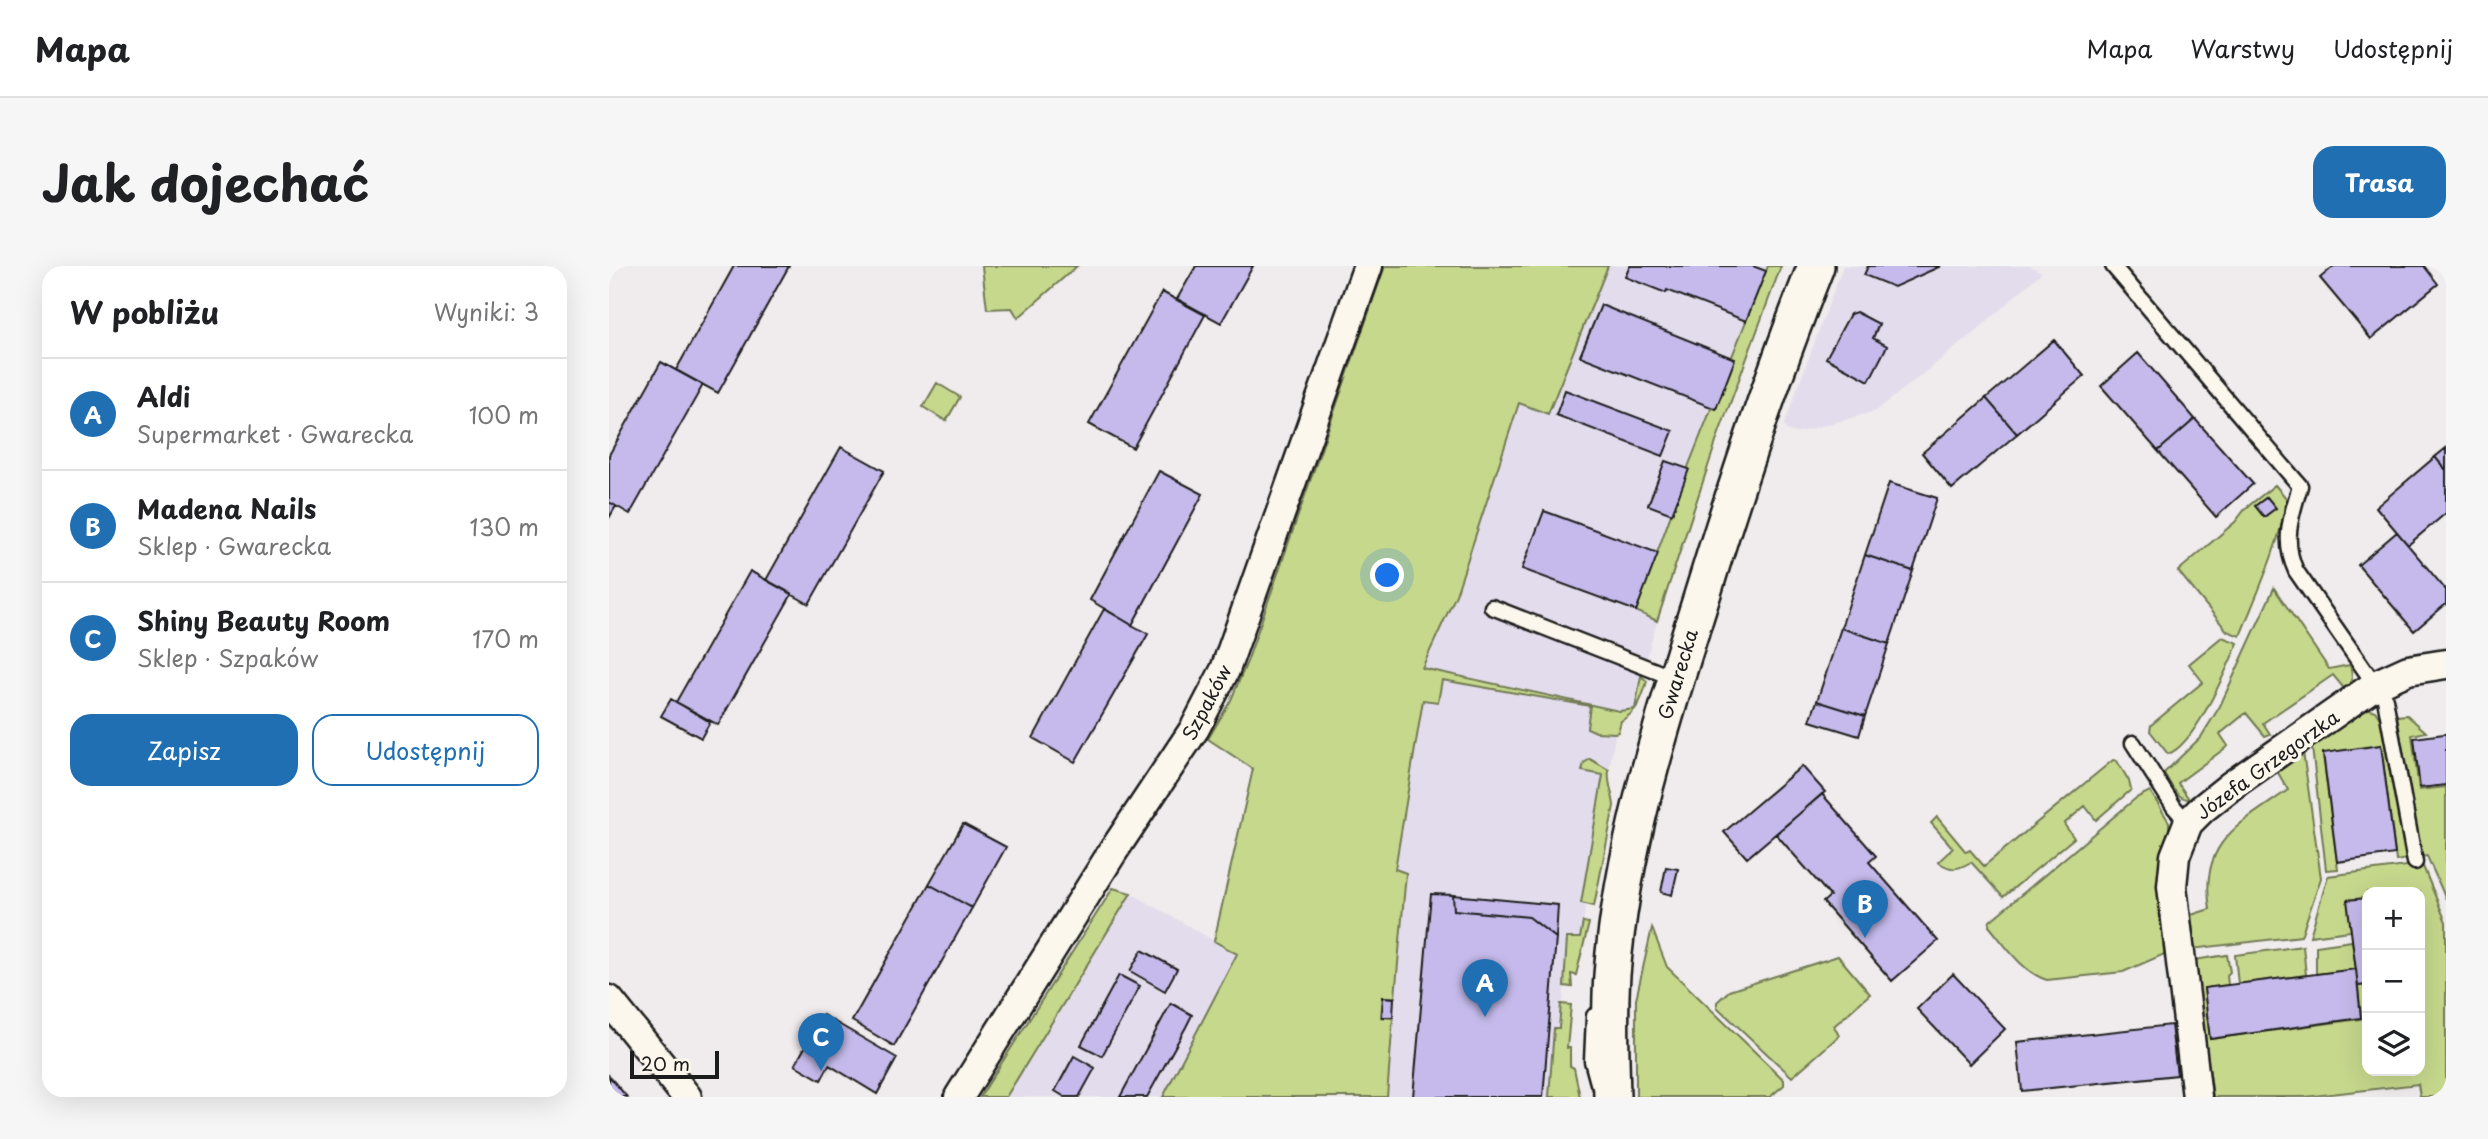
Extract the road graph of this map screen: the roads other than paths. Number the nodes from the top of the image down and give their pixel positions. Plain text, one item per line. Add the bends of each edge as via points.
1 (1368, 266) edge
2 (1816, 266) edge
3 (2113, 266) edge
4 (1492, 607) dead end
5 (2446, 664) edge
6 (1676, 679) junction
7 (2375, 685) junction
8 (2133, 743) dead end
9 (1651, 765) junction
10 (1654, 812) dead end
11 (2188, 824) junction
12 (2416, 862) dead end
13 (1602, 977) junction
14 (609, 1000) edge
15 (687, 1097) edge
16 (959, 1097) edge
17 (1606, 1097) edge
18 (1612, 1097) edge
19 (2197, 1097) edge

1 - 16 street, Szpaków via 1225,670 1195,727
2 - 6 street, Gwarecka via 1754,436
3 - 7 lane via 2300,486 2288,539 2289,556
4 - 6 lane
5 - 7 street, Józefa Grzegorzka via 2408,670
6 - 9 street, Gwarecka
7 - 11 street, Józefa Grzegorzka via 2232,785
7 - 12 lane via 2389,715
8 - 11 lane
9 - 10 lane via 1656,783
9 - 13 street, Gwarecka via 1634,829 1628,904
11 - 19 street, Józefa Grzegorzka via 2175,856 2172,886
13 - 17 lane via 1592,1061
13 - 18 street, Gwarecka via 1610,1012
14 - 15 street

